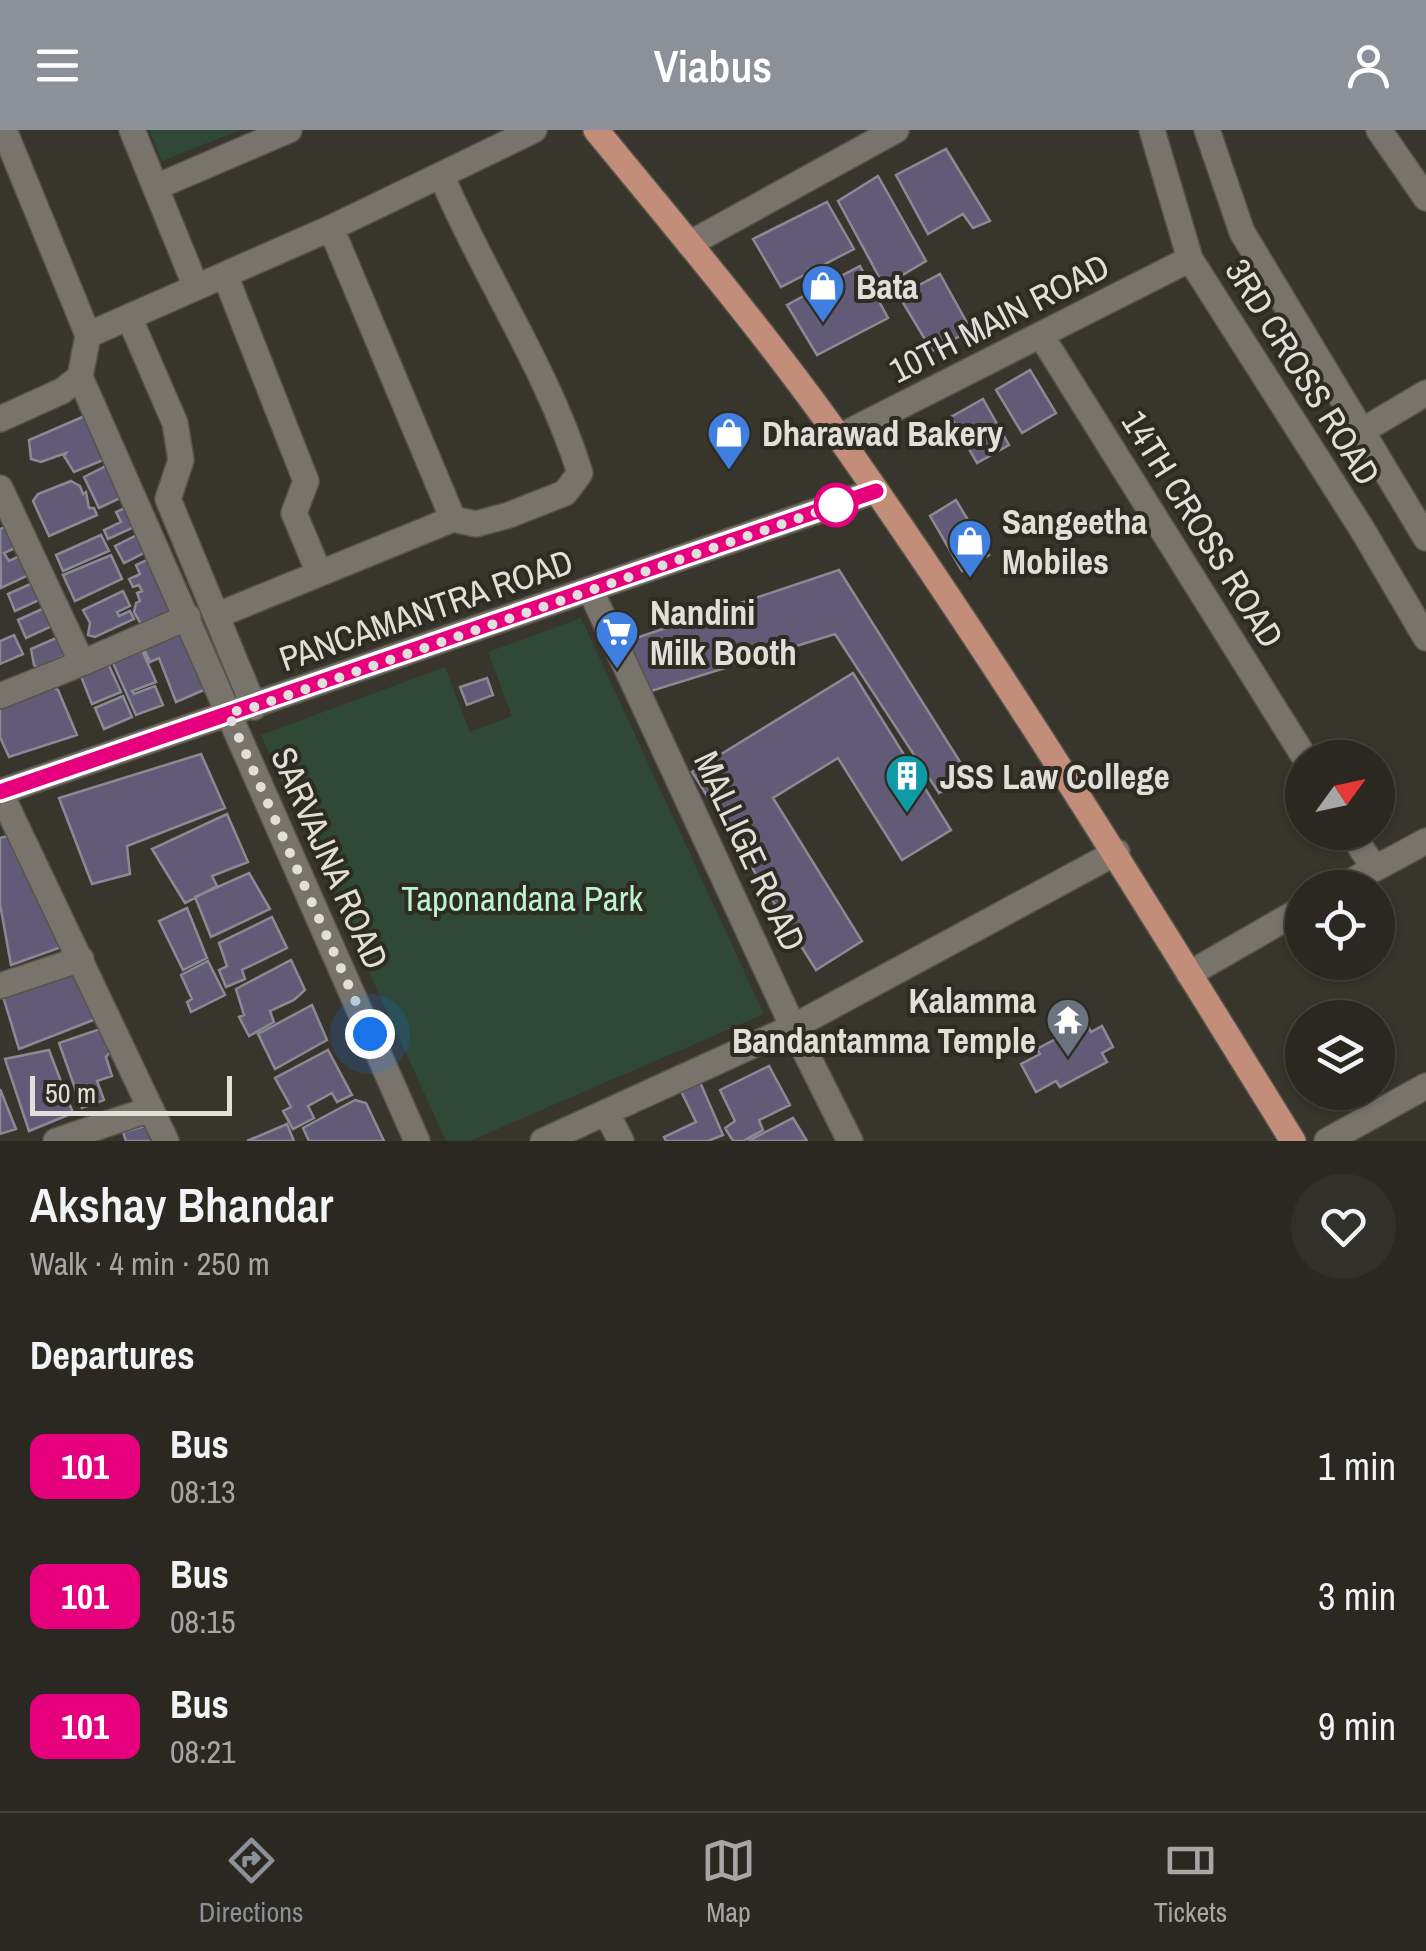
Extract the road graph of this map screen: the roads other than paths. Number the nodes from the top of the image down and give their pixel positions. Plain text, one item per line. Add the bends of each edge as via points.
1 (4, 130) edge
2 (132, 130) edge
3 (290, 130) edge
4 (534, 130) edge
5 (596, 130) edge
6 (896, 130) edge
7 (1152, 130) edge
8 (1207, 130) edge
9 (1379, 130) edge
10 (442, 177) junction
11 (156, 187) junction
12 (1426, 198) edge
13 (331, 228) junction
14 (689, 244) junction
15 (1190, 259) junction
16 (225, 274) junction
17 (196, 288) junction
18 (129, 318) junction
19 (88, 334) junction
20 (1042, 337) junction
21 (80, 377) junction
22 (1426, 394) edge
23 (0, 419) edge
24 (1362, 432) junction
25 (839, 437) junction
26 (0, 488) edge
27 (876, 491) junction
28 (453, 519) junction
29 (1426, 538) edge
30 (320, 572) junction
31 (590, 590) junction
32 (218, 615) junction
33 (188, 617) junction
34 (1426, 638) edge
35 (82, 663) junction
36 (0, 696) edge
37 (254, 707) junction
38 (228, 713) junction
39 (1294, 740) edge
40 (0, 792) edge
41 (1426, 841) edge
42 (1363, 850) edge
43 (1116, 852) junction
44 (1374, 868) junction
45 (1371, 870) edge
46 (1285, 919) edge
47 (81, 959) junction
48 (1190, 974) junction
49 (0, 986) edge
50 (793, 1028) junction
51 (1426, 1086) edge
52 (151, 1109) junction
53 (606, 1112) junction
54 (56, 1141) edge
55 (166, 1141) edge
56 (417, 1141) edge
57 (543, 1141) edge
58 (620, 1141) edge
59 (850, 1141) edge
60 (1293, 1141) edge
61 (1327, 1141) edge

1 - 19 street
2 - 11 street
3 - 11 street
4 - 10 street
5 - 14 main road
6 - 14 street
7 - 15 street, 3RD CROSS ROAD
8 - 24 street, 3RD CROSS ROAD via 1242,232
9 - 12 street
10 - 13 street
10 - 28 street via 567,432 580,472 565,493 509,515 476,524
11 - 17 street
13 - 16 street
13 - 28 street
14 - 25 main road
15 - 20 street, 10TH MAIN ROAD
15 - 34 street, 3RD CROSS ROAD
16 - 17 street
16 - 30 street via 306,481 294,513
17 - 18 street
18 - 19 street
18 - 32 street via 176,423 181,460 168,499
19 - 21 street
20 - 25 street, 10TH MAIN ROAD
20 - 39 street, 14TH CROSS ROAD
21 - 23 street
21 - 33 street, SARVAJNA ROAD
22 - 24 street
24 - 29 street, 3RD CROSS ROAD
25 - 27 main road
26 - 35 street
27 - 31 street, PANCAMANTRA ROAD
27 - 43 main road
28 - 30 street
30 - 32 street
31 - 37 street, PANCAMANTRA ROAD
31 - 50 street, MALLIGE ROAD
32 - 37 street
33 - 35 street
33 - 38 street, SARVAJNA ROAD
35 - 36 street
37 - 38 street, PANCAMANTRA ROAD
38 - 40 street, PANCAMANTRA ROAD
38 - 56 street, SARVAJNA ROAD
40 - 47 street
41 - 44 street
42 - 44 street
43 - 48 main road
43 - 50 street
44 - 45 street
46 - 48 street
47 - 49 street
47 - 52 street
48 - 60 main road
50 - 53 street
50 - 59 street, MALLIGE ROAD
51 - 61 street
52 - 54 street
52 - 55 street
53 - 57 street
53 - 58 street

